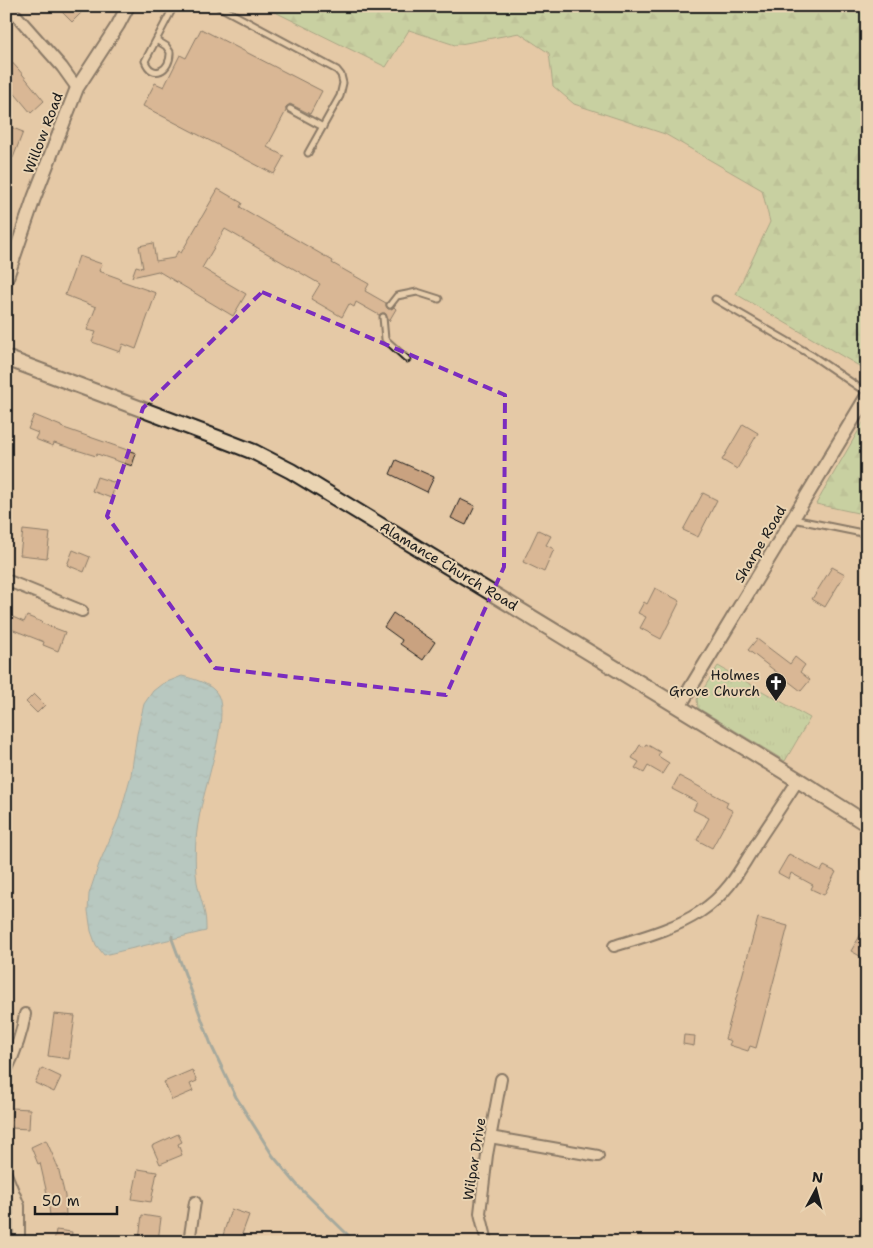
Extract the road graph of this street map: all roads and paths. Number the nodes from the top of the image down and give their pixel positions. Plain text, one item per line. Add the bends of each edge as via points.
1 (8, 6) edge
2 (128, 6) edge
3 (174, 6) edge
4 (218, 6) edge
5 (156, 40) junction
6 (77, 88) junction
7 (290, 109) dead end
8 (323, 127) junction
9 (308, 153) dead end
10 (6, 280) edge
11 (439, 299) dead end
12 (715, 299) dead end
13 (390, 305) dead end
14 (383, 317) dead end
15 (6, 358) edge
16 (407, 359) dead end
17 (867, 394) edge
18 (792, 519) junction
19 (867, 534) edge
20 (6, 580) edge
21 (82, 611) dead end
22 (679, 707) junction
23 (798, 780) junction
24 (867, 824) edge
25 (614, 946) dead end
26 (25, 1014) dead end
27 (6, 1071) edge
28 (501, 1079) dead end
29 (490, 1138) junction
30 (598, 1156) dead end
31 (6, 1174) edge
32 (195, 1202) dead end
33 (19, 1242) edge
34 (189, 1242) edge
35 (487, 1242) edge

1 - 6 street
2 - 6 street, Willow Road
3 - 5 lane
4 - 8 lane via 337,70 343,83 340,96
5 - 5 lane via 145,61 146,66 158,71 169,63 170,52
6 - 10 street, Willow Road
7 - 8 lane
8 - 9 lane
11 - 13 lane via 417,292 397,296
12 - 17 lane via 813,356
14 - 16 lane via 385,338
15 - 22 main road, Alamance Church Road via 227,441 291,471
17 - 18 street, Sharpe Road
18 - 19 lane
18 - 22 street, Sharpe Road
20 - 21 street
22 - 23 main road, Alamance Church Road
23 - 24 main road, Alamance Church Road
23 - 25 street via 736,878 719,898 668,929
26 - 27 street
28 - 29 street, Wilpar Drive
29 - 30 street
29 - 35 street, Wilpar Drive via 480,1213
31 - 33 street via 19,1206
32 - 34 street

